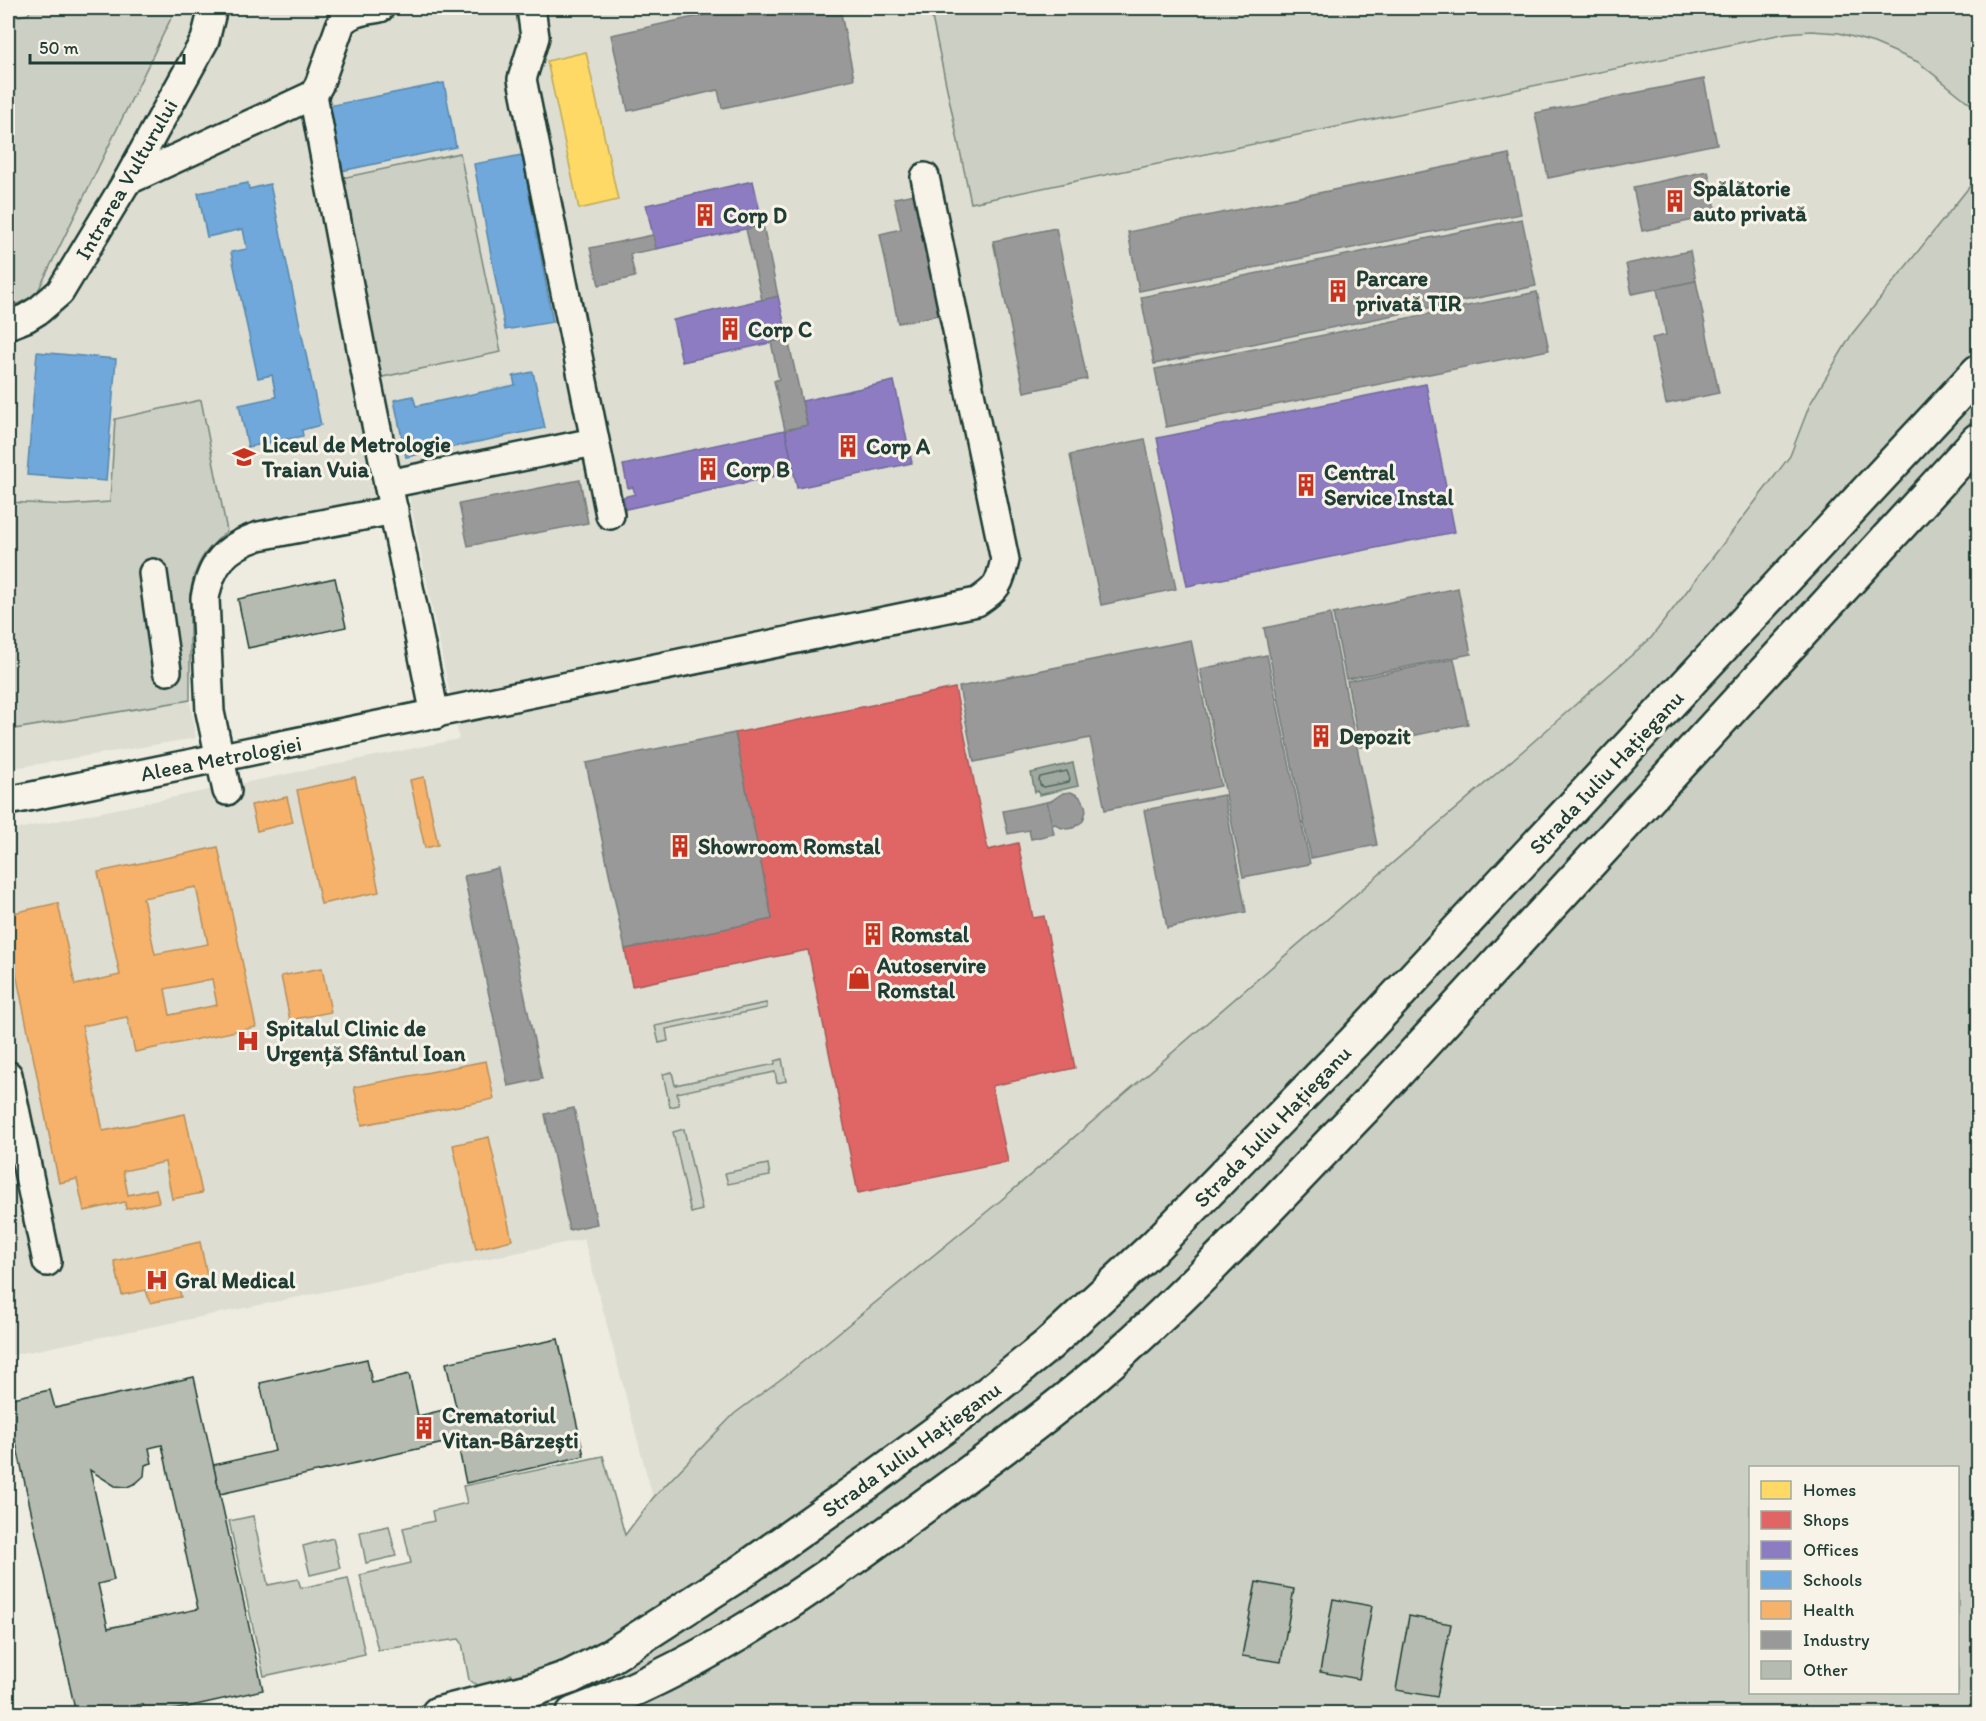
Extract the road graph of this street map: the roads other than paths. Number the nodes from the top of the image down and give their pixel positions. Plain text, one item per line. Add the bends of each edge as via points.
1 (213, 8) edge
2 (380, 8) edge
3 (531, 8) edge
4 (313, 95) junction
5 (925, 177) dead end
6 (127, 181) junction
7 (8, 325) edge
8 (1978, 372) edge
9 (1978, 440) edge
10 (594, 442) junction
11 (388, 484) junction
12 (394, 510) junction
13 (610, 515) dead end
14 (153, 573) dead end
15 (167, 671) dead end
16 (435, 715) junction
17 (220, 758) junction
18 (1618, 758) junction
19 (227, 791) dead end
20 (1655, 792) junction
21 (8, 801) edge
22 (8, 1075) edge
23 (47, 1262) dead end
24 (762, 1557) junction
25 (791, 1601) junction
26 (438, 1713) edge
27 (573, 1713) edge

1 - 6 street, Intrarea Vulturului via 205,40
2 - 4 street via 356,12 341,23
3 - 10 street via 535,37 522,79
4 - 6 street
4 - 11 street
5 - 16 street, Aleea Metrologiei via 1005,560 994,591 977,602
6 - 7 street, Intrarea Vulturului via 60,291 39,310
8 - 18 main road, Strada Iuliu Hațieganu
9 - 20 main road
10 - 11 street
10 - 13 street
11 - 12 street
12 - 16 street
12 - 17 street via 248,539 216,564 205,598 210,712
14 - 15 street
16 - 17 street, Aleea Metrologiei
17 - 19 street
17 - 21 street, Aleea Metrologiei
18 - 20 main road
18 - 24 main road, Strada Iuliu Hațieganu via 1300,1099 1106,1293 971,1407
20 - 25 main road via 1369,1103 1139,1335 1016,1438
22 - 23 street
24 - 25 main road
24 - 26 main road, Strada Iuliu Hațieganu via 597,1664 532,1690
25 - 27 main road via 696,1659

